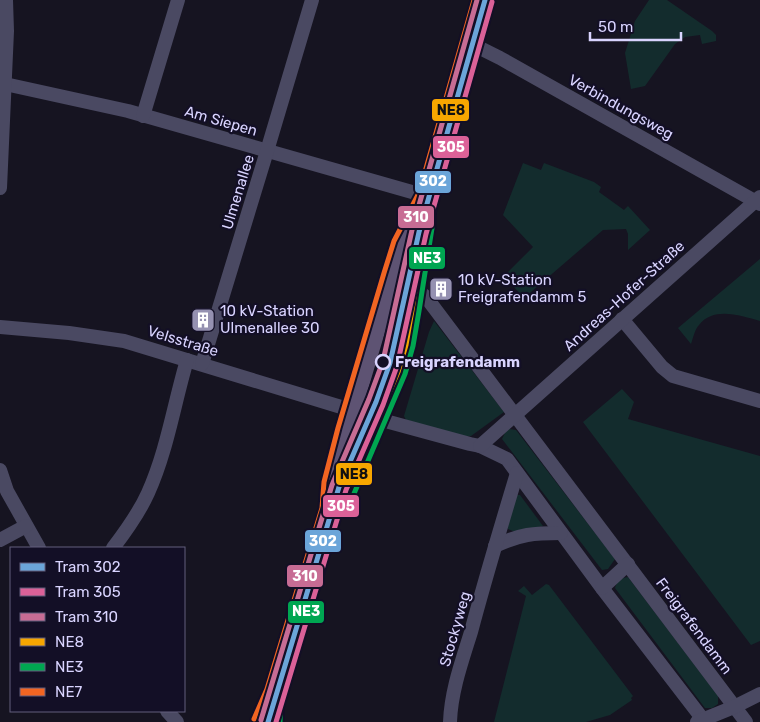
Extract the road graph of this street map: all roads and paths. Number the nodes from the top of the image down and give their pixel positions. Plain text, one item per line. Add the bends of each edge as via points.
1 (6, 0) edge
2 (178, 0) edge
3 (312, 0) edge
4 (479, 1) edge
5 (470, 43) junction
6 (5, 84) junction
7 (143, 116) junction
8 (1, 136) edge
9 (268, 151) junction
10 (0, 188) edge
11 (426, 196) junction
12 (758, 201) edge
13 (415, 289) junction
14 (386, 292) junction
15 (622, 319) junction
16 (0, 328) edge
17 (187, 360) junction
18 (202, 364) junction
19 (760, 401) edge
20 (351, 410) junction
21 (515, 415) junction
22 (378, 419) junction
23 (480, 446) junction
24 (0, 470) edge
25 (518, 473) junction
26 (329, 509) junction
27 (26, 526) junction
28 (561, 533) junction
29 (0, 540) edge
30 (494, 546) junction
31 (38, 547) edge
32 (114, 547) edge
33 (628, 564) junction
34 (602, 588) junction
35 (274, 692) junction
36 (760, 694) edge
37 (734, 707) junction
38 (168, 712) edge
39 (702, 721) edge
40 (177, 722) edge
41 (261, 722) edge
42 (272, 722) edge
43 (450, 722) edge
44 (746, 722) edge

1 - 6 street
2 - 7 street
3 - 9 street, Ulmenallee
4 - 5 main road
5 - 11 main road
5 - 12 street, Verbindungsweg
6 - 7 street, Am Siepen
6 - 8 street
7 - 9 street, Am Siepen
8 - 10 street
9 - 11 street, Am Siepen
9 - 18 street, Ulmenallee
11 - 13 main road via 425,227
11 - 14 main road via 401,244
12 - 15 street, Andreas-Hofer-Straße
13 - 14 main road
13 - 21 street, Freigrafendamm via 426,298
13 - 22 main road via 406,345
14 - 20 main road
15 - 19 street via 673,376
15 - 21 street, Andreas-Hofer-Straße
16 - 17 street, Velsstraße via 124,341
17 - 18 street, Velsstraße
17 - 32 street via 162,454 148,492 132,523
18 - 20 street, Velsstraße
20 - 22 main road
20 - 26 main road via 331,483
21 - 23 street
21 - 33 street, Freigrafendamm
22 - 23 street
22 - 26 main road via 346,492
23 - 25 street via 506,459
24 - 27 street
25 - 28 street
25 - 30 street, Stockyweg
26 - 35 main road
27 - 29 street
27 - 31 street
28 - 30 street via 530,534
28 - 34 street
30 - 43 street, Stockyweg via 452,702
33 - 34 street
33 - 37 street, Freigrafendamm
34 - 39 street
35 - 41 main road
35 - 42 main road
36 - 37 street
37 - 39 street
37 - 44 street, Freigrafendamm
38 - 40 street

